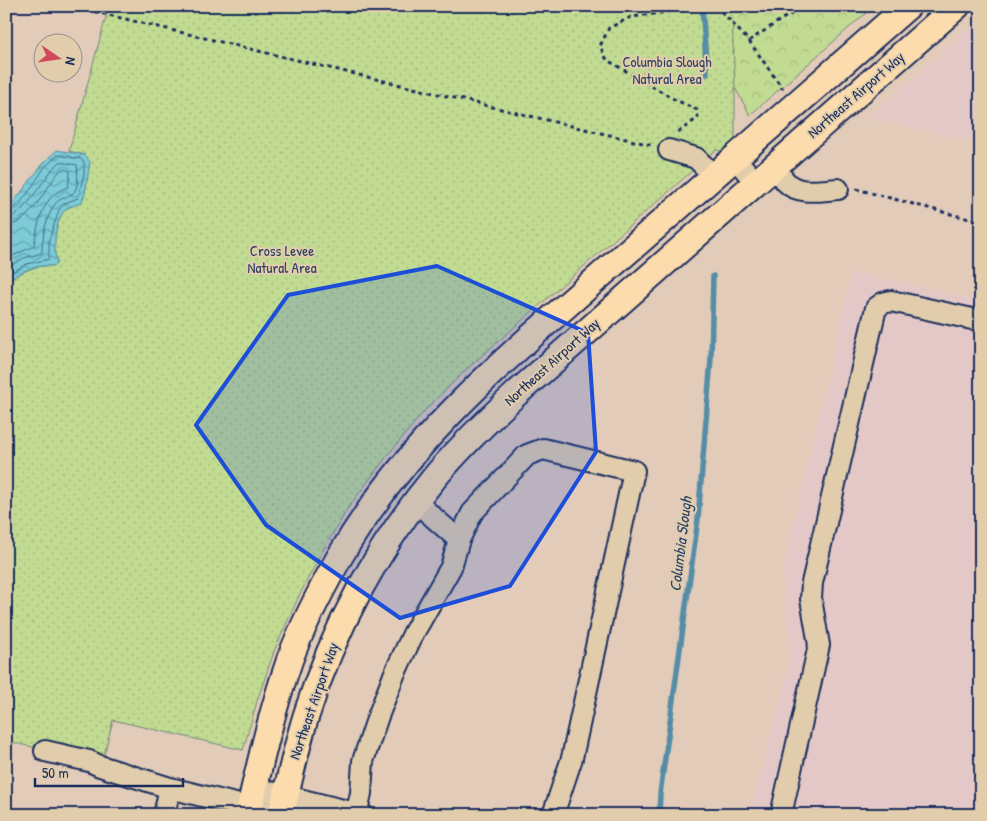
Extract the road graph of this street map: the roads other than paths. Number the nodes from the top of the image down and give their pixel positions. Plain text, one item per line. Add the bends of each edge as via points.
1 (908, 6) edge
2 (957, 6) edge
3 (669, 150) road end
4 (735, 158) junction
5 (765, 175) junction
6 (714, 176) junction
7 (838, 189) road end
8 (981, 321) edge
9 (416, 502) junction
10 (459, 540) junction
11 (46, 752) dead end
12 (170, 788) junction
13 (251, 803) edge
14 (282, 808) edge
15 (359, 814) edge
16 (164, 815) edge
17 (553, 815) edge
18 (781, 815) edge

1 - 4 main road
2 - 5 main road, Northeast Airport Way
3 - 6 street via 696,158
4 - 5 street
4 - 6 main road
5 - 7 street via 795,188
5 - 9 main road, Northeast Airport Way via 474,433
6 - 13 main road via 459,403 394,476 340,557 303,628 278,698
8 - 18 street via 891,301 876,308 812,583 811,599 819,645 817,661
9 - 10 street
9 - 14 main road, Northeast Airport Way via 377,558 336,637 306,714
10 - 15 street via 451,567 413,634 377,719 364,761
10 - 17 street via 472,512 527,455 543,449 634,471 572,758
11 - 12 street via 89,760
12 - 13 street
12 - 16 street
13 - 14 street
14 - 15 street

